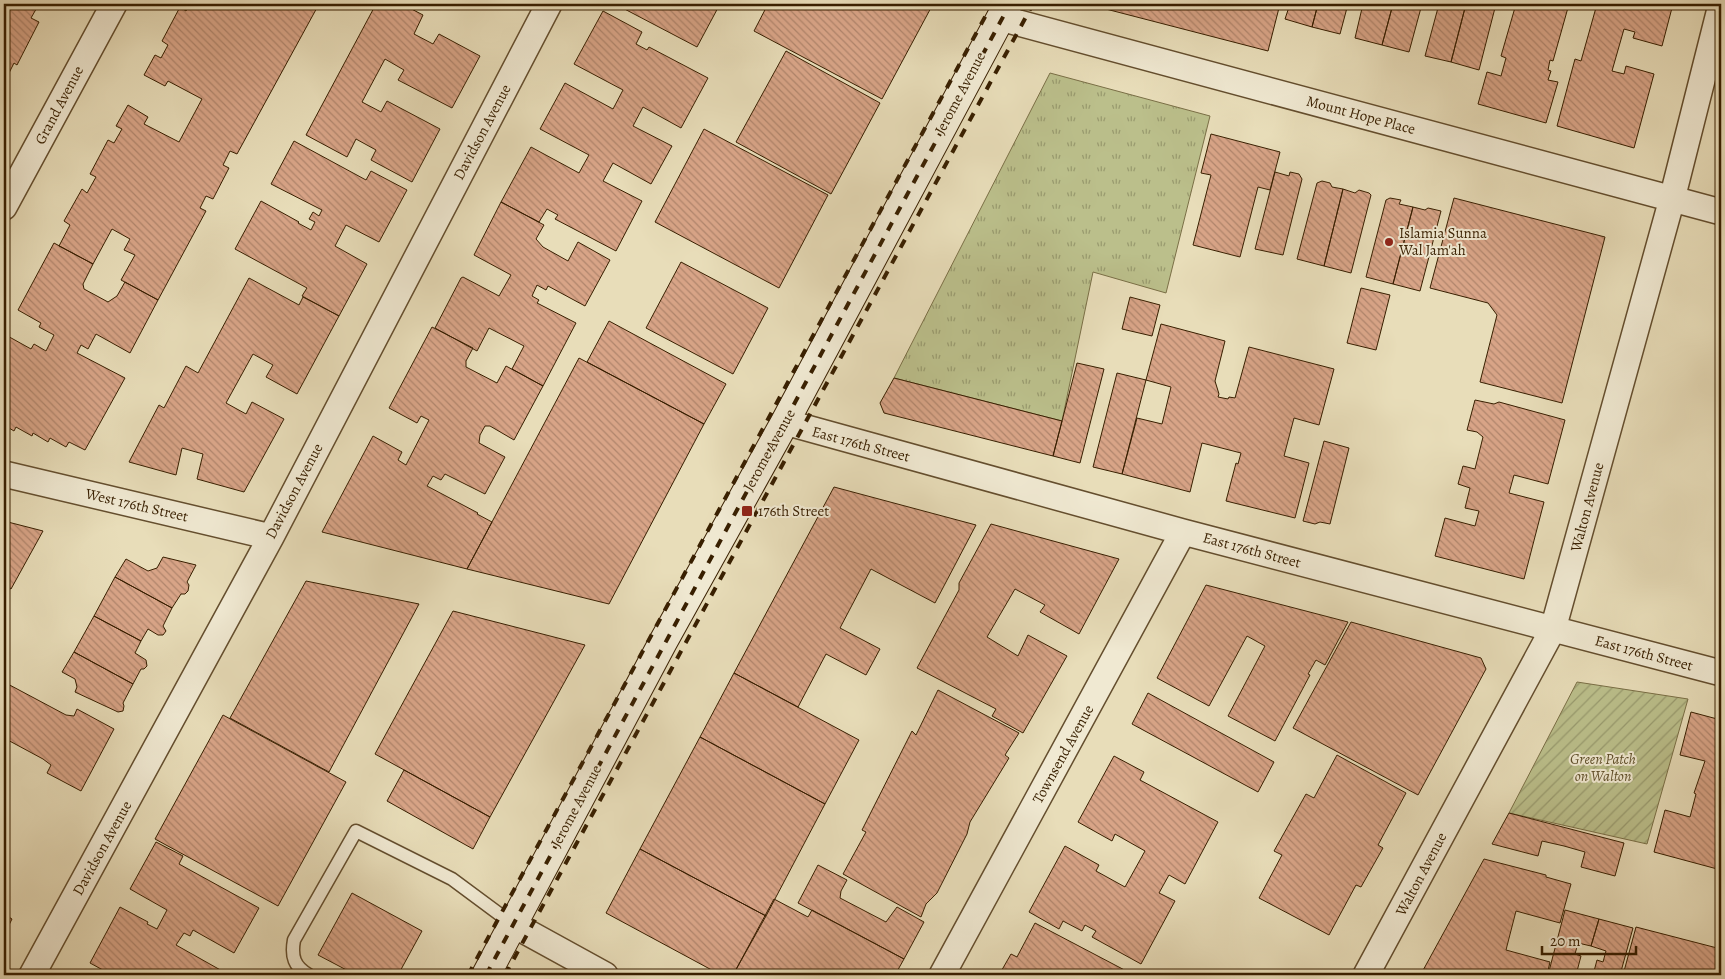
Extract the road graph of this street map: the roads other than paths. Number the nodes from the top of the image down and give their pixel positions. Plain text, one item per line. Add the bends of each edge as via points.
1 (114, 4) edge
2 (549, 4) edge
3 (1721, 4) edge
4 (1004, 11) edge
5 (1672, 199) junction
6 (4, 207) edge
7 (1721, 212) edge
8 (785, 422) junction
9 (4, 474) edge
10 (1183, 532) junction
11 (270, 537) junction
12 (1553, 629) junction
13 (1721, 673) edge
14 (514, 925) junction
15 (32, 975) edge
16 (309, 975) edge
17 (486, 975) edge
18 (605, 975) edge
19 (942, 975) edge
20 (1366, 975) edge

1 - 6 street, Grand Avenue
2 - 11 street, Davidson Avenue
3 - 5 street, Walton Avenue
4 - 5 street, Mount Hope Place
4 - 8 main road, Jerome Avenue
5 - 7 street, Mount Hope Place
5 - 12 street, Walton Avenue
8 - 10 street, East 176th Street
8 - 14 main road, Jerome Avenue via 663,642
9 - 11 street, West 176th Street
10 - 12 street, East 176th Street
10 - 19 street, Townsend Avenue
11 - 15 street, Davidson Avenue
12 - 13 street, East 176th Street
12 - 20 street, Walton Avenue
14 - 16 lane via 452,879 356,831 294,940 292,952 296,964
14 - 17 main road, Jerome Avenue
14 - 18 street

